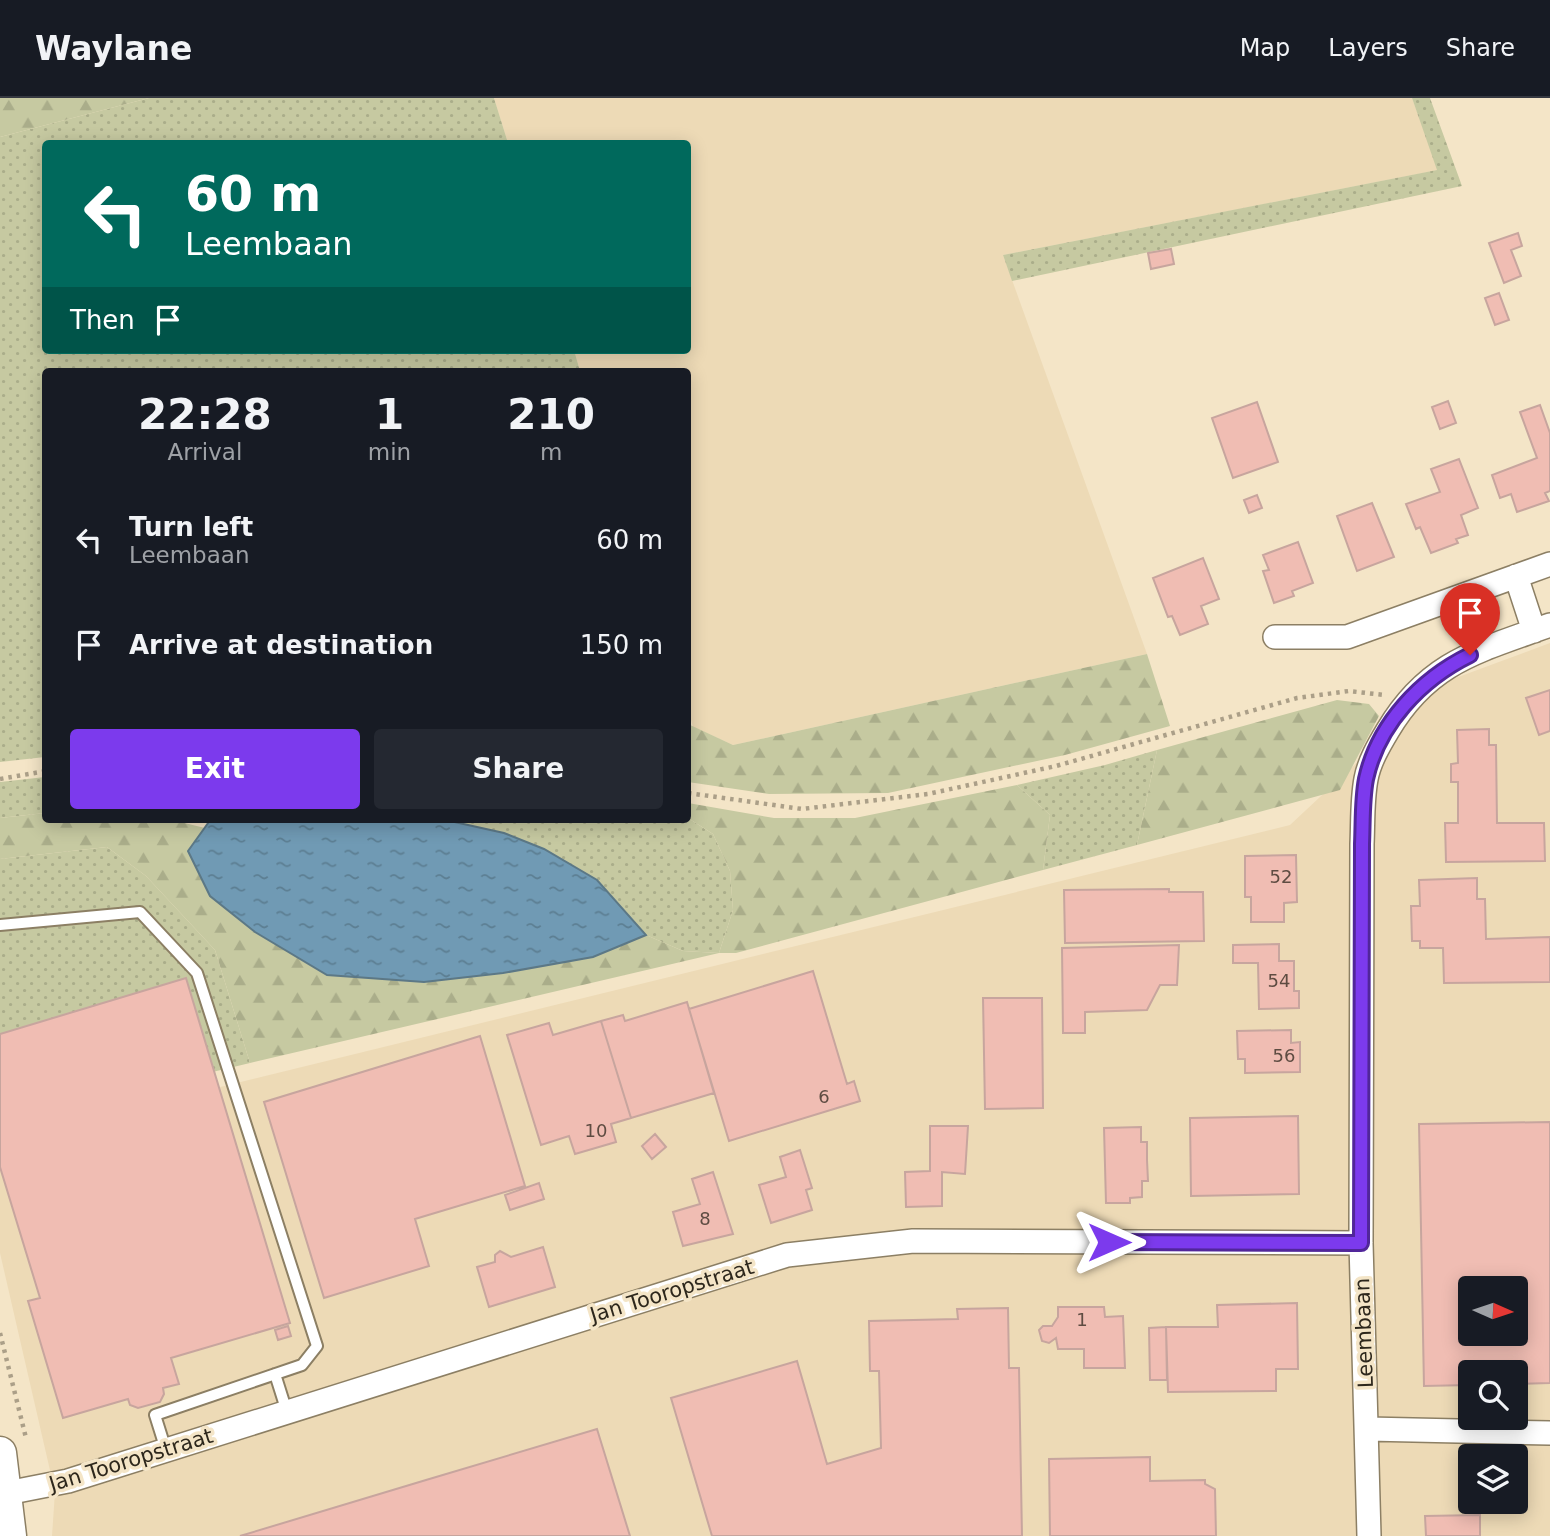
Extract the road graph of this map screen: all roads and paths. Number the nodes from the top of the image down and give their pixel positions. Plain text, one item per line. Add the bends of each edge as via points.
1 (1550, 564) edge
2 (1516, 576) junction
3 (1542, 628) edge
4 (1275, 637) dead end
5 (1403, 705) junction
6 (42, 772) edge
7 (0, 779) edge
8 (691, 793) edge
9 (0, 925) edge
10 (1361, 1243) junction
11 (0, 1332) edge
12 (275, 1374) junction
13 (287, 1412) junction
14 (1367, 1429) junction
15 (1550, 1433) edge
16 (166, 1450) junction
17 (0, 1452) edge
18 (20, 1491) junction
19 (10, 1536) edge
20 (1368, 1536) edge

1 - 2 street
2 - 3 street, Leembaan
2 - 4 street via 1347,637
3 - 5 street, Leembaan via 1453,664 1424,682
5 - 8 path via 1381,693 1349,691 1297,698 1056,766 928,793 802,809
5 - 10 street, Leembaan via 1377,749 1366,779
6 - 7 path
9 - 12 lane via 140,912 197,973 317,1346 302,1365
10 - 13 street, Jan Tooropstraat via 913,1241 787,1255
10 - 14 street, Leembaan
11 - 18 path via 26,1435
12 - 13 lane
12 - 16 lane via 155,1415
13 - 16 street, Jan Tooropstraat
14 - 15 street
14 - 20 street, Leembaan
16 - 18 street, Jan Tooropstraat
17 - 18 main road
18 - 19 main road

